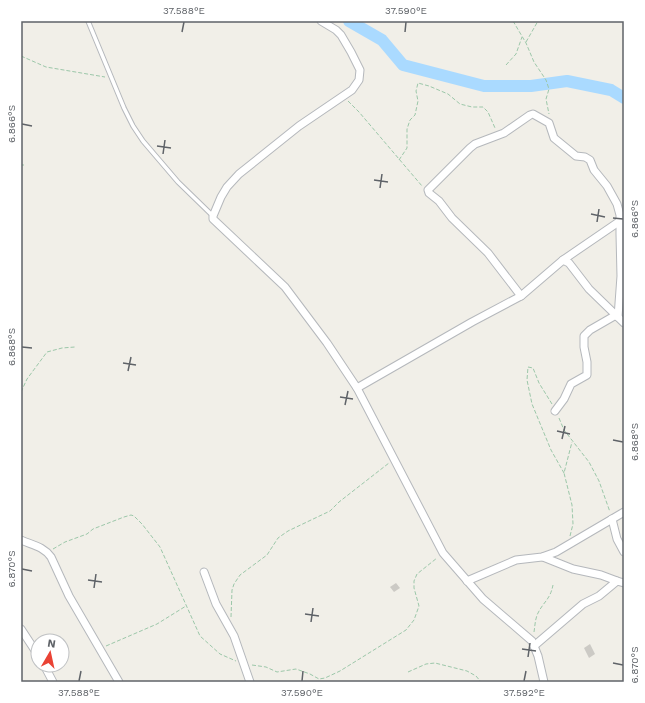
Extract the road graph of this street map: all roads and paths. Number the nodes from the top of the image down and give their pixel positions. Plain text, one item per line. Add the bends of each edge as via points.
1 (88, 21) edge
2 (321, 21) edge
3 (513, 21) edge
4 (538, 21) edge
5 (522, 36) junction
6 (526, 42) junction
7 (21, 56) edge
8 (506, 65) dead end
9 (113, 78) junction
10 (343, 96) junction
11 (549, 123) junction
12 (498, 136) junction
13 (398, 160) junction
14 (21, 165) edge
15 (24, 165) dead end
16 (425, 189) dead end
17 (213, 216) junction
18 (620, 221) junction
19 (563, 260) junction
20 (521, 296) junction
21 (617, 316) junction
22 (624, 323) edge
23 (75, 346) dead end
24 (356, 388) junction
25 (21, 392) edge
26 (555, 410) junction
27 (572, 441) junction
28 (394, 459) junction
29 (564, 473) junction
30 (624, 512) edge
31 (612, 519) junction
32 (21, 540) edge
33 (568, 546) junction
34 (47, 552) junction
35 (624, 552) edge
36 (443, 553) junction
37 (542, 557) junction
38 (204, 572) dead end
39 (467, 581) junction
40 (621, 582) edge
41 (553, 586) dead end
42 (186, 606) junction
43 (229, 628) junction
44 (21, 629) edge
45 (30, 643) edge
46 (533, 643) junction
47 (99, 648) junction
48 (244, 663) junction
49 (408, 672) dead end
50 (48, 673) edge
51 (53, 682) edge
52 (119, 682) edge
53 (250, 682) edge
54 (481, 682) edge
55 (544, 682) edge

1 - 9 lane
2 - 10 street via 341,35 360,70 356,85
3 - 5 path
4 - 6 path
5 - 6 path
5 - 8 path via 516,54
6 - 11 path via 549,90 546,99
7 - 9 path via 46,67
9 - 17 lane via 127,114 143,142 178,182
10 - 13 path
10 - 17 street via 299,126 239,174 227,187
11 - 12 street via 532,114
11 - 18 street via 554,138 576,156 590,160 613,197
12 - 13 path via 488,112 483,107 460,104 448,94 418,83 418,101 406,134 407,147
12 - 20 street via 470,148 428,191 488,253
13 - 16 path
14 - 15 path
17 - 24 street via 214,220 285,287 327,343
18 - 19 street
18 - 21 street via 621,276
19 - 20 street
19 - 21 street
20 - 24 street
21 - 22 street
21 - 26 street via 590,330 584,336 587,375 571,384
23 - 25 path via 47,352 27,379
24 - 28 street
26 - 27 path
26 - 29 path via 532,368 528,367 527,380 532,404 551,450
27 - 29 path
27 - 31 path via 586,457 599,481
28 - 36 street
28 - 43 path via 330,510 278,538 267,555 240,575 232,590
29 - 33 path via 573,524
30 - 31 street
31 - 33 street
31 - 35 street via 614,533
32 - 34 street
33 - 37 street
34 - 42 path via 93,529 124,517 134,516 160,547
34 - 47 street
36 - 39 street
36 - 48 path via 417,574 414,588 419,606 414,620 406,630 340,671 319,679 296,670 277,672
37 - 39 street via 516,560
37 - 40 street via 573,569
38 - 43 street via 216,604
39 - 46 street
40 - 46 street via 583,604
41 - 46 path via 551,596 537,615
42 - 47 path via 152,626
42 - 48 path via 200,636 220,654
43 - 48 street
44 - 45 street
46 - 55 street
47 - 52 street
48 - 53 street
49 - 54 path via 435,663 467,671
50 - 51 street

